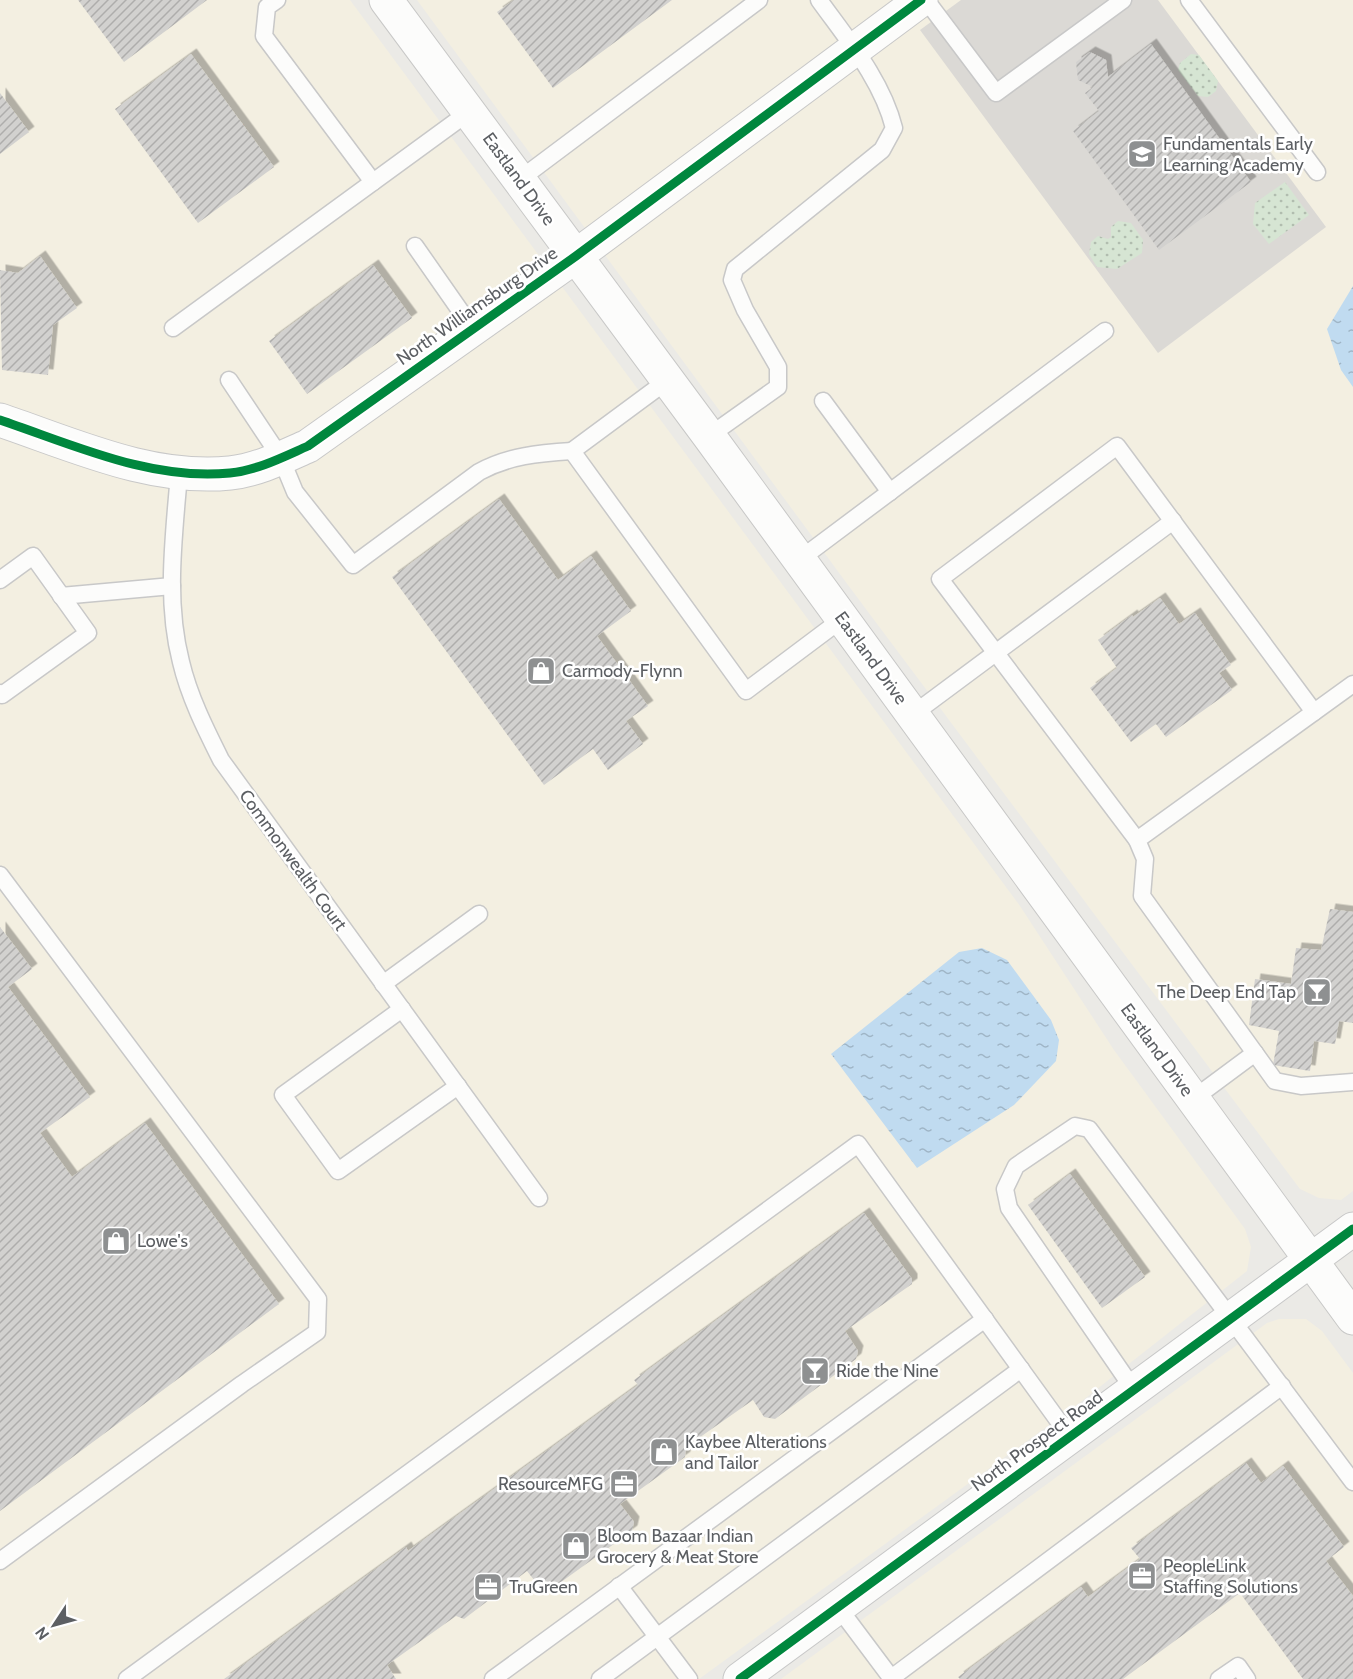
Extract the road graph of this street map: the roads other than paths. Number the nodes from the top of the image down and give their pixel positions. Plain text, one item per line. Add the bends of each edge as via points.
1 (277, 0) edge
2 (386, 0) edge
3 (759, 0) edge
4 (819, 0) edge
5 (921, 0) edge
6 (926, 0) edge
7 (1123, 0) edge
8 (1189, 0) edge
9 (855, 49) junction
10 (469, 112) junction
11 (1317, 172) dead end
12 (519, 180) junction
13 (373, 182) junction
14 (415, 246) dead end
15 (576, 256) junction
16 (173, 328) dead end
17 (473, 329) junction
18 (1105, 331) dead end
19 (229, 380) dead end
20 (668, 380) junction
21 (823, 401) dead end
22 (0, 420) edge
23 (709, 436) junction
24 (572, 452) junction
25 (281, 458) junction
26 (179, 474) junction
27 (890, 492) junction
28 (1173, 521) junction
29 (799, 560) junction
30 (0, 580) edge
31 (172, 586) junction
32 (61, 596) junction
33 (842, 619) junction
34 (994, 653) junction
35 (1353, 684) edge
36 (0, 693) edge
37 (1314, 712) junction
38 (912, 715) junction
39 (1137, 840) junction
40 (0, 875) edge
41 (479, 914) dead end
42 (383, 984) junction
43 (402, 1010) junction
44 (1255, 1053) junction
45 (1353, 1082) edge
46 (458, 1086) junction
47 (1193, 1099) junction
48 (539, 1198) dead end
49 (1353, 1229) edge
50 (1311, 1260) junction
51 (1232, 1318) junction
52 (1353, 1318) edge
53 (985, 1319) junction
54 (1021, 1369) junction
55 (1282, 1386) junction
56 (1134, 1390) junction
57 (1070, 1437) junction
58 (1353, 1482) edge
59 (0, 1561) edge
60 (619, 1586) junction
61 (838, 1607) junction
62 (657, 1637) junction
63 (127, 1679) edge
64 (493, 1679) edge
65 (600, 1679) edge
66 (689, 1679) edge
67 (740, 1679) edge
68 (891, 1679) edge
69 (1220, 1679) edge
70 (1247, 1679) edge

1 - 13 lane via 267,7 264,36
2 - 10 street, Eastland Drive
3 - 12 lane
4 - 9 lane
5 - 9 street, North Williamsburg Drive
6 - 7 lane via 996,93
8 - 11 lane
9 - 15 street, North Williamsburg Drive
9 - 23 lane via 889,105 894,128 882,150 735,269 732,280 745,310 778,367 778,387
10 - 12 street, Eastland Drive
10 - 13 lane
12 - 15 street, Eastland Drive
13 - 16 lane
14 - 17 lane
15 - 17 street, North Williamsburg Drive
15 - 20 street, Eastland Drive
17 - 25 street, North Williamsburg Drive via 308,446
18 - 27 lane
19 - 25 lane
20 - 23 street, Eastland Drive
20 - 24 lane
21 - 27 lane
22 - 26 street, North Williamsburg Drive via 136,465
23 - 29 street, Eastland Drive
24 - 25 lane via 533,453 492,464 353,565 295,492
24 - 33 lane via 746,692
25 - 26 street, North Williamsburg Drive via 231,473
26 - 31 lane, Commonwealth Court
27 - 29 lane
28 - 34 lane
28 - 34 lane via 1117,446 940,579
28 - 37 lane
29 - 33 street, Eastland Drive
30 - 32 lane via 33,556
31 - 32 lane
31 - 42 lane, Commonwealth Court via 181,661 197,712 221,760
32 - 36 lane via 88,633
33 - 38 street, Eastland Drive
34 - 38 lane
34 - 39 lane
35 - 37 lane
37 - 39 lane
38 - 47 street, Eastland Drive
39 - 44 lane via 1145,859 1142,896
40 - 59 lane via 318,1299 317,1332
41 - 42 lane
42 - 43 lane, Commonwealth Court
43 - 46 lane, Commonwealth Court
43 - 46 lane via 283,1095 338,1171
44 - 45 lane via 1275,1080 1301,1086
44 - 47 lane
46 - 48 lane, Commonwealth Court
47 - 50 street, Eastland Drive
49 - 50 street, North Prospect Road
50 - 51 street, North Prospect Road
50 - 52 street, Eastland Drive
51 - 55 lane
51 - 56 street, North Prospect Road
51 - 56 lane via 1089,1129 1075,1126 1016,1166 1005,1189 1009,1208
53 - 54 lane
53 - 60 lane
53 - 63 lane via 858,1144
54 - 57 lane
54 - 62 lane
55 - 58 lane
55 - 68 lane
56 - 57 street, North Prospect Road
57 - 61 street, North Prospect Road
60 - 62 lane
60 - 64 lane
61 - 67 street, North Prospect Road
61 - 68 lane
62 - 65 lane
62 - 66 lane
69 - 70 lane via 1238,1666

